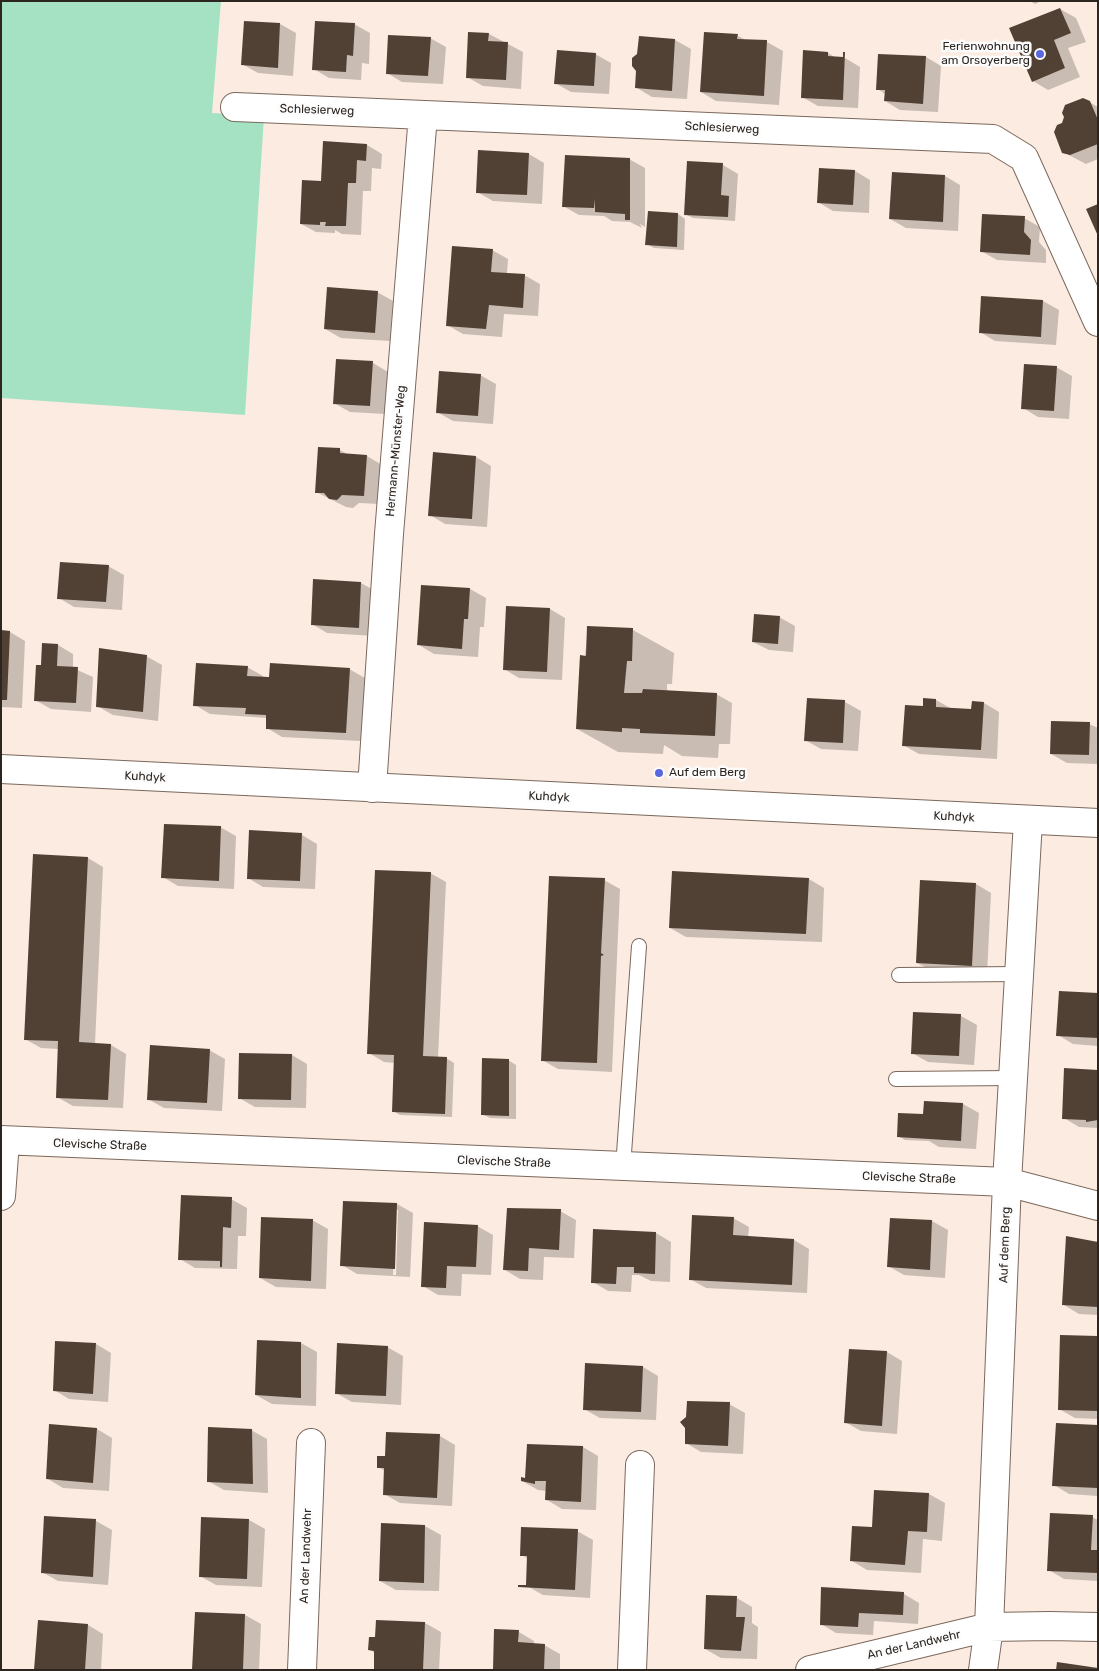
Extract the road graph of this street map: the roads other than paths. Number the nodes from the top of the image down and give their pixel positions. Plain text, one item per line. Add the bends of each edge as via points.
1 (235, 107) dead end
2 (423, 114) junction
3 (1098, 322) edge
4 (1, 769) edge
5 (372, 788) junction
6 (1028, 821) junction
7 (1098, 823) edge
8 (639, 946) dead end
9 (1018, 974) junction
10 (899, 975) dead end
11 (1012, 1078) junction
12 (896, 1079) dead end
13 (3, 1141) edge
14 (624, 1166) junction
15 (1007, 1182) junction
16 (1, 1196) edge
17 (1098, 1206) edge
18 (310, 1443) dead end
19 (640, 1465) dead end
20 (988, 1627) junction
21 (1098, 1628) edge
22 (302, 1670) edge
23 (632, 1670) edge
24 (810, 1670) edge
25 (983, 1670) edge

1 - 2 street, Schlesierweg
2 - 3 street, Schlesierweg via 993,139 1024,158
2 - 5 street, Hermann-Münster-Weg
4 - 5 street, Kuhdyk
5 - 6 street, Kuhdyk
6 - 7 street, Kuhdyk
6 - 9 street, Auf dem Berg
8 - 14 lane
9 - 10 lane
9 - 11 street, Auf dem Berg
11 - 12 lane
11 - 15 street, Auf dem Berg
13 - 14 street, Clevische Straße
13 - 16 street
14 - 15 street, Clevische Straße
15 - 17 street, Clevische Straße
15 - 20 street, Auf dem Berg
18 - 22 street, An der Landwehr
19 - 23 street
20 - 21 street, An der Landwehr
20 - 24 street, An der Landwehr
20 - 25 street, Auf dem Berg

